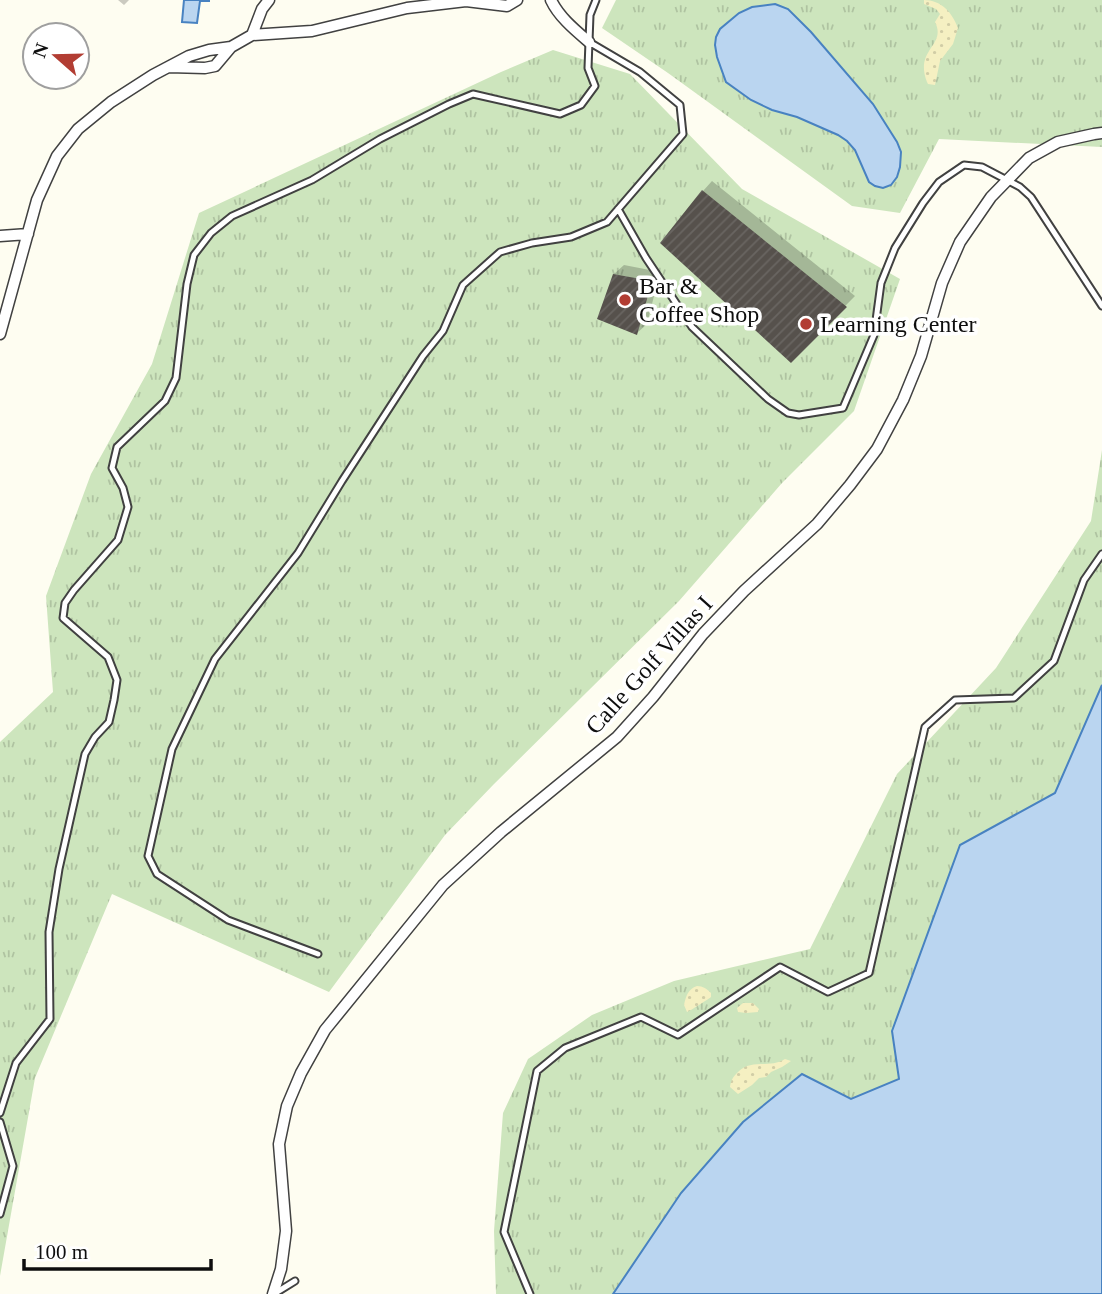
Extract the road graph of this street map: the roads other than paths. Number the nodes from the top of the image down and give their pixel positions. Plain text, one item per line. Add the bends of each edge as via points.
1 (269, 0) edge
2 (517, 0) edge
3 (551, 0) edge
4 (596, 0) edge
5 (465, 1) edge
6 (252, 36) junction
7 (589, 42) junction
8 (231, 47) junction
9 (169, 66) junction
10 (1102, 133) edge
11 (1007, 180) junction
12 (618, 209) junction
13 (28, 234) junction
14 (0, 236) edge
15 (1102, 306) edge
16 (0, 334) edge
17 (1102, 554) edge
18 (318, 954) dead end
19 (0, 1113) edge
20 (0, 1122) edge
21 (0, 1214) edge
22 (295, 1281) dead end
23 (274, 1294) edge
24 (530, 1294) edge

1 - 6 street
2 - 5 street via 507,6
3 - 7 street
4 - 7 lane
5 - 6 street via 407,8 312,31
6 - 8 street
7 - 12 lane via 640,72 680,105 683,134
7 - 19 lane via 588,68 595,86 582,105 560,114 474,94 380,139 312,180 232,216 194,255 176,378 165,401 117,447 111,468 128,507 118,540 65,603 63,618 108,657 117,680 109,722 85,754 59,869 49,932 50,1019 16,1063
8 - 9 street via 189,55
8 - 9 street via 215,66
9 - 13 street via 78,129 57,156
10 - 11 street, Calle Golf Villas I via 1058,142 1030,158
11 - 12 lane via 982,167 964,165 939,182 895,248 881,283 874,335 843,408 799,415 788,413 768,398 692,327
11 - 15 lane via 1031,197
11 - 23 street, Calle Golf Villas I via 960,242 903,400 877,449 850,485 817,524 703,634 617,737 443,885 325,1030 287,1106 279,1144 286,1231
12 - 18 lane via 607,222 571,237 500,252 464,285 443,331 298,553 215,659 172,749 148,856 157,874 228,920
13 - 14 street
13 - 16 street
17 - 24 lane via 1084,580 1054,662 1014,698 955,700 925,727 869,973 828,992 780,967 678,1035 641,1017 565,1048 537,1071 504,1232
20 - 21 lane via 13,1166
22 - 23 lane

